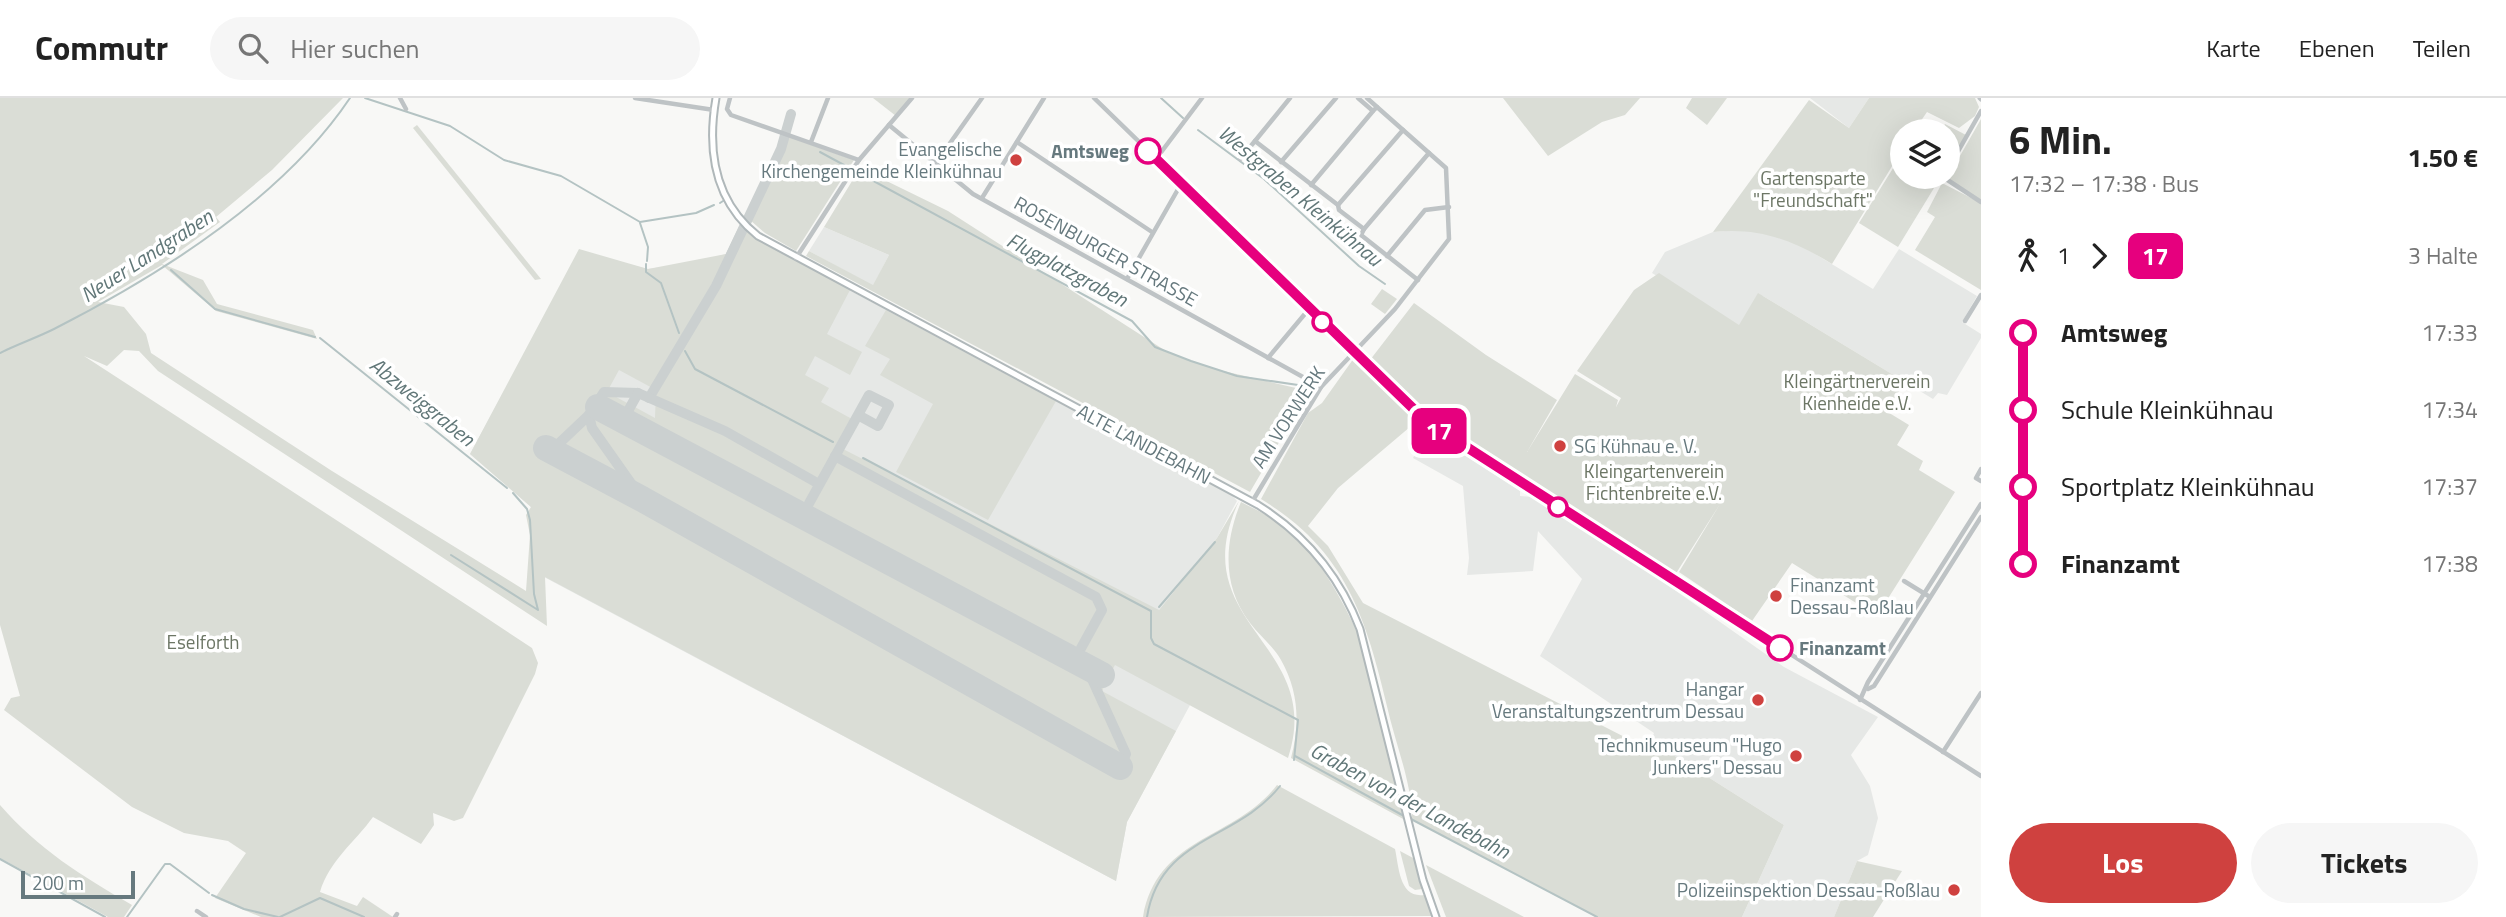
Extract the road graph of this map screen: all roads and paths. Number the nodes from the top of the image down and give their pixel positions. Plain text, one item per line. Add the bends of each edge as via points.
1 (400, 98) edge
2 (635, 98) edge
3 (716, 98) edge
4 (730, 98) edge
5 (828, 98) edge
6 (912, 98) edge
7 (982, 98) edge
8 (1044, 98) edge
9 (1094, 98) edge
10 (1202, 98) edge
11 (1290, 98) edge
12 (1336, 98) edge
13 (1358, 98) edge
14 (1367, 98) edge
15 (406, 109) dead end
16 (1375, 109) junction
17 (714, 110) junction
18 (1981, 111) edge
19 (889, 125) junction
20 (1403, 130) junction
21 (1255, 141) junction
22 (811, 142) junction
23 (1017, 142) junction
24 (1960, 148) edge
25 (1429, 153) junction
26 (1156, 159) junction
27 (1240, 159) dead end
28 (1282, 162) junction
29 (936, 163) junction
30 (855, 165) junction
31 (1181, 184) junction
32 (1311, 185) junction
33 (1960, 188) edge
34 (982, 198) junction
35 (1981, 202) edge
36 (1338, 205) junction
37 (1449, 207) junction
38 (1364, 229) junction
39 (1152, 232) junction
40 (1387, 256) junction
41 (796, 258) junction
42 (1127, 279) junction
43 (1418, 280) junction
44 (1981, 295) edge
45 (1309, 309) junction
46 (1965, 321) dead end
47 (1352, 351) junction
48 (1268, 358) junction
49 (1321, 387) junction
50 (1981, 469) edge
51 (1981, 481) edge
52 (1252, 502) junction
53 (1981, 504) edge
54 (1981, 517) edge
55 (1904, 581) dead end
56 (1923, 593) junction
57 (1930, 597) junction
58 (1867, 690) junction
59 (1981, 693) edge
60 (1860, 700) junction
61 (1944, 751) junction
62 (1981, 776) edge
63 (197, 911) dead end
64 (206, 917) edge
65 (1436, 917) edge

1 - 15 street
2 - 17 street
3 - 17 main road, ALTE LANDEBAHN
4 - 22 street via 728,112
5 - 22 street
6 - 19 street
7 - 29 street
8 - 23 street
9 - 26 street
10 - 26 street
11 - 21 street
12 - 28 street
13 - 16 street
14 - 16 street
16 - 20 street, AM VORWERK
16 - 32 street
17 - 41 main road, ALTE LANDEBAHN via 713,158 727,201 753,233
18 - 24 street
19 - 29 street, ROSENBURGER STRASSE
19 - 30 street
20 - 25 street, AM VORWERK
20 - 36 street
21 - 27 street
21 - 28 street
22 - 30 street
23 - 34 street
23 - 39 street
25 - 37 street, AM VORWERK via 1447,170
25 - 38 street
26 - 31 street
28 - 32 street
29 - 34 street, ROSENBURGER STRASSE
30 - 41 street
31 - 39 street
31 - 45 street
32 - 36 street
33 - 35 street
34 - 42 street, ROSENBURGER STRASSE
36 - 38 street
37 - 40 street via 1425,210
37 - 43 street, AM VORWERK via 1449,239
38 - 40 street via 1361,235
39 - 42 street
40 - 43 street
41 - 52 main road, ALTE LANDEBAHN
42 - 48 street, ROSENBURGER STRASSE
43 - 47 street, AM VORWERK
44 - 46 street
45 - 47 street
45 - 48 street
47 - 49 street, AM VORWERK
47 - 60 street via 1429,424
48 - 49 street, ROSENBURGER STRASSE
49 - 52 street, AM VORWERK
50 - 51 street via 1976,478
52 - 65 main road, ALTE LANDEBAHN via 1307,543 1348,602 1366,653
53 - 56 street
54 - 57 street
55 - 56 street
56 - 57 street
56 - 58 street
57 - 58 street via 1874,686
58 - 60 street
59 - 61 street
60 - 61 street
61 - 62 street
63 - 64 street

